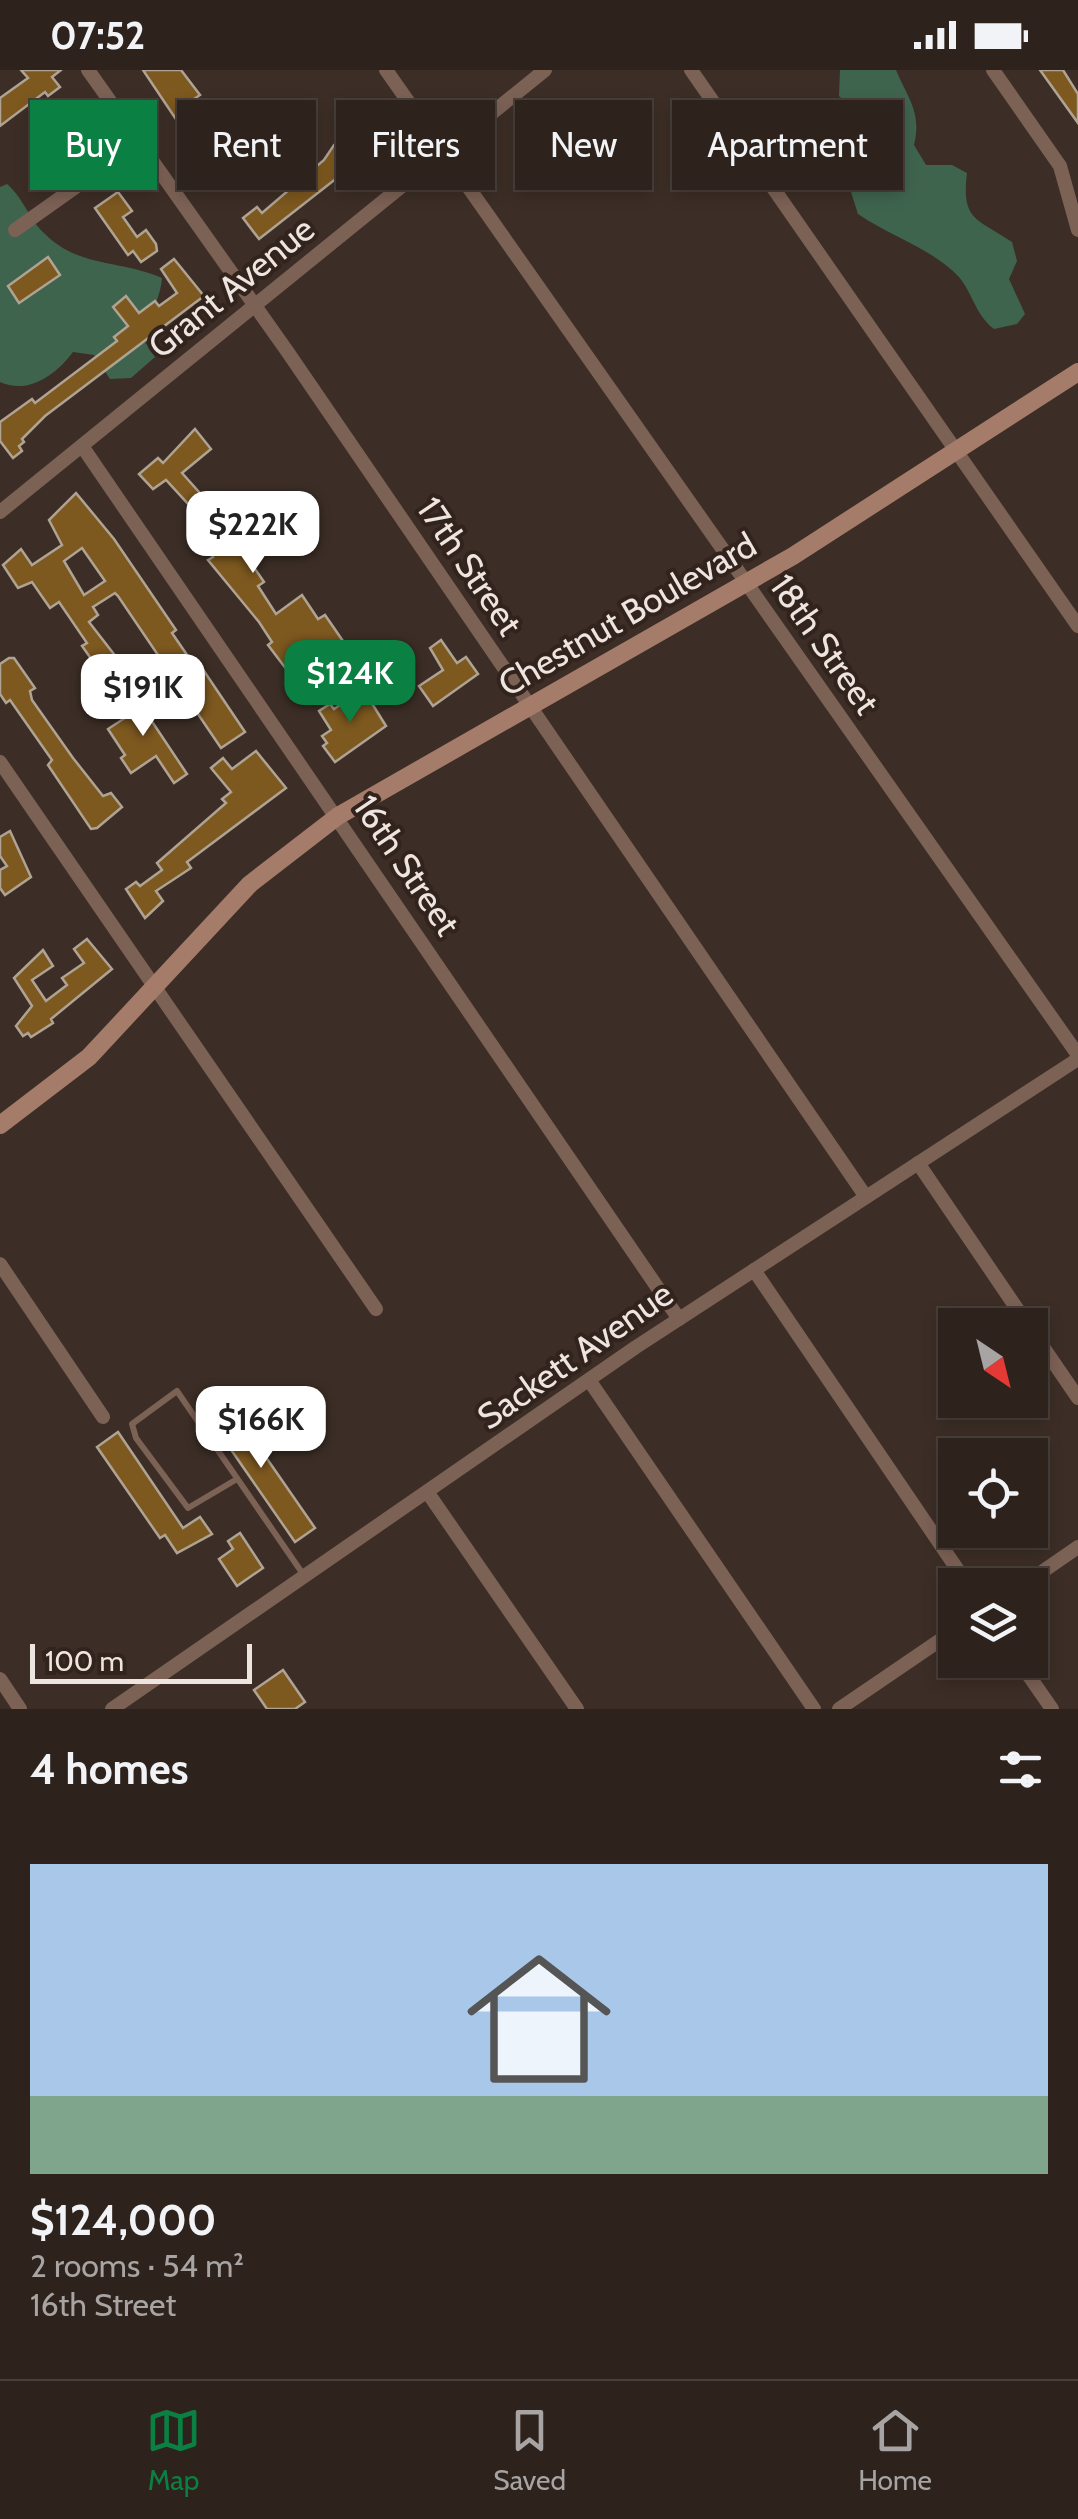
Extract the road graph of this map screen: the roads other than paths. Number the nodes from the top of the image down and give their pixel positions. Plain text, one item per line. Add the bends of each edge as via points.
1 (88, 70) edge
2 (386, 70) edge
3 (545, 70) edge
4 (691, 70) edge
5 (998, 72) edge
6 (109, 100) edge
7 (408, 100) edge
8 (495, 111) edge
9 (157, 168) edge
10 (71, 190) edge
11 (398, 190) edge
12 (473, 190) edge
13 (15, 230) dead end
14 (1078, 230) edge
15 (254, 306) junction
16 (1078, 372) edge
17 (82, 446) junction
18 (957, 451) junction
19 (0, 512) edge
20 (746, 584) junction
21 (1078, 626) edge
22 (529, 708) junction
23 (0, 762) edge
24 (338, 816) junction
25 (156, 987) junction
26 (1078, 1057) edge
27 (0, 1125) edge
28 (918, 1163) junction
29 (866, 1197) junction
30 (0, 1264) edge
31 (754, 1270) junction
32 (376, 1308) dead end
33 (1016, 1308) edge
34 (679, 1319) junction
35 (1048, 1355) edge
36 (589, 1380) junction
37 (1078, 1398) edge
38 (103, 1417) dead end
39 (237, 1479) junction
40 (428, 1493) junction
41 (1078, 1547) edge
42 (956, 1568) edge
43 (1048, 1568) edge
44 (306, 1578) junction
45 (938, 1642) edge
46 (1030, 1678) edge
47 (0, 1679) edge
48 (20, 1709) edge
49 (112, 1709) edge
50 (577, 1709) edge
51 (814, 1709) edge
52 (839, 1709) edge
53 (1052, 1709) edge

1 - 6 street, 17th Street
2 - 7 street, 18th Street
3 - 8 street, Grant Avenue
4 - 18 street
5 - 14 street via 1060,166
9 - 15 street, 17th Street
10 - 13 street
11 - 15 street, Grant Avenue
12 - 20 street, 18th Street
15 - 17 street, Grant Avenue
15 - 22 street, 17th Street
16 - 18 street, Chestnut Boulevard
17 - 19 street, Grant Avenue
17 - 24 street, 16th Street
18 - 20 street, Chestnut Boulevard
18 - 21 street
20 - 22 street, Chestnut Boulevard
20 - 26 street, 18th Street
22 - 24 street, Chestnut Boulevard
22 - 29 street, 17th Street
23 - 25 street
24 - 25 street, Chestnut Boulevard via 250,884
24 - 34 street, 16th Street
25 - 27 street, Chestnut Boulevard via 84,1061
25 - 32 street
26 - 28 street, Sackett Avenue
28 - 29 street, Sackett Avenue
28 - 33 street
29 - 31 street, Sackett Avenue
30 - 38 street
31 - 34 street, Sackett Avenue
31 - 42 street
34 - 36 street, Sackett Avenue
35 - 37 street
36 - 40 street, Sackett Avenue
36 - 51 street
39 - 39 lane via 177,1391 135,1419 136,1438 180,1504 191,1508
39 - 44 lane
40 - 44 street, Sackett Avenue
40 - 50 street
41 - 43 street
44 - 49 street, Sackett Avenue
45 - 52 street
46 - 53 street
47 - 48 street

